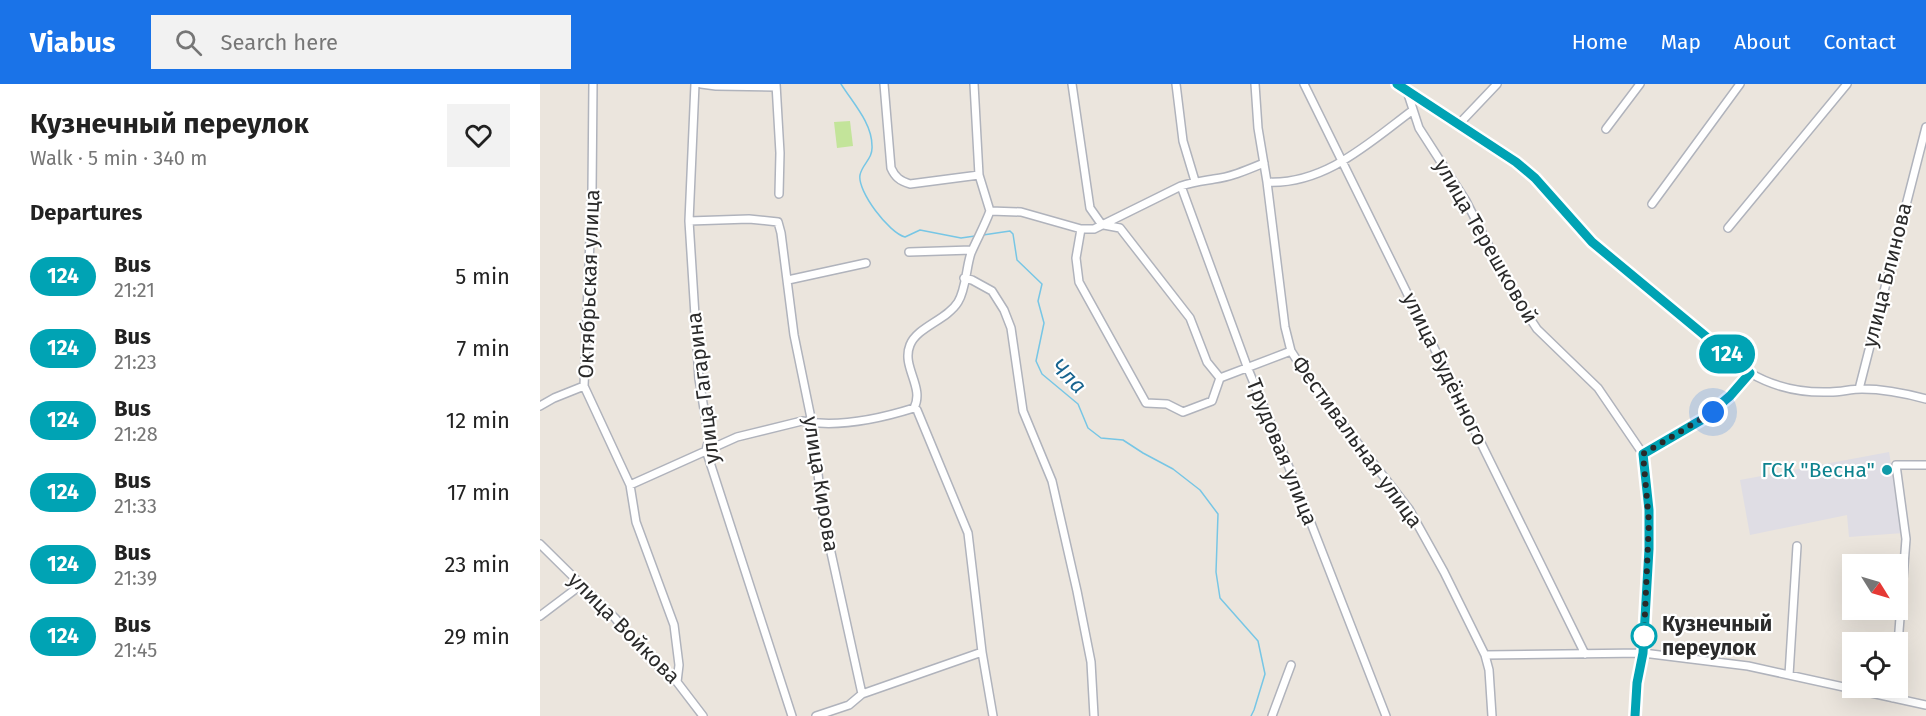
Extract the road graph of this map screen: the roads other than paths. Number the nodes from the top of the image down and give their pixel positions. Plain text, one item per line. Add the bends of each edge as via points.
1 (593, 84) edge
2 (695, 84) edge
3 (701, 84) edge
4 (884, 84) edge
5 (974, 84) edge
6 (1072, 84) edge
7 (1176, 84) edge
8 (1255, 84) edge
9 (1304, 84) edge
10 (1397, 84) edge
11 (1497, 84) edge
12 (1640, 84) edge
13 (1740, 84) edge
14 (1847, 84) edge
15 (776, 86) edge
16 (1407, 91) junction
17 (1413, 110) junction
18 (1459, 124) junction
19 (1926, 127) edge
20 (1606, 129) dead end
21 (1342, 162) junction
22 (1263, 163) junction
23 (979, 175) junction
24 (1195, 181) junction
25 (1267, 182) junction
26 (1181, 186) junction
27 (779, 194) dead end
28 (1652, 204) dead end
29 (990, 211) junction
30 (689, 221) junction
31 (1102, 225) junction
32 (1728, 228) dead end
33 (1081, 229) junction
34 (972, 250) junction
35 (909, 252) dead end
36 (866, 263) dead end
37 (964, 278) junction
38 (788, 280) junction
39 (1291, 351) junction
40 (1248, 369) junction
41 (1750, 373) junction
42 (1220, 378) junction
43 (584, 387) junction
44 (1859, 389) junction
45 (1926, 399) edge
46 (540, 406) edge
47 (914, 408) junction
48 (812, 423) junction
49 (706, 450) junction
50 (1643, 454) junction
51 (1926, 465) edge
52 (630, 485) junction
53 (540, 544) edge
54 (1797, 546) dead end
55 (581, 585) junction
56 (540, 616) edge
57 (1899, 632) edge
58 (982, 651) junction
59 (1643, 653) junction
60 (1585, 654) junction
61 (1485, 655) junction
62 (1291, 665) dead end
63 (1789, 675) junction
64 (677, 682) junction
65 (1842, 687) edge
66 (862, 694) junction
67 (1893, 698) edge
68 (1926, 705) edge
69 (703, 716) edge
70 (792, 716) edge
71 (816, 716) edge
72 (993, 716) edge
73 (1094, 716) edge
74 (1272, 716) edge
75 (1386, 716) edge
76 (1492, 716) edge
77 (1635, 716) edge

1 - 43 street, Октябрьская улица
2 - 30 street, улица Гагарина
3 - 15 street
4 - 23 street via 894,176 909,184
5 - 23 street
6 - 31 street via 1090,208
7 - 24 street via 1183,141
8 - 22 street, Фестивальная улица
9 - 21 street, улица Будённого
10 - 16 street
11 - 18 street
12 - 20 street
13 - 28 street
14 - 32 street
15 - 27 street
16 - 17 street, улица Терешковой
16 - 18 street
17 - 21 street
17 - 50 street, улица Терешковой via 1419,128 1466,201 1510,288 1536,329 1598,388
18 - 41 street via 1535,178 1592,242
19 - 44 street, улица Блинова
21 - 25 street via 1303,179
21 - 60 street, улица Будённого
22 - 24 street via 1234,175
22 - 25 street, Фестивальная улица
23 - 29 street
24 - 26 street
25 - 39 street, Фестивальная улица
26 - 31 street
26 - 40 street, Трудовая улица
29 - 33 street via 1021,212
29 - 34 street
30 - 38 street, улица Кирова via 778,222
30 - 49 street, улица Гагарина via 699,379 709,440
31 - 33 street
31 - 42 street via 1120,228 1147,262 1190,318 1207,362
33 - 42 street via 1076,258 1079,282 1146,403 1167,404 1183,412 1194,409 1212,401
34 - 35 street
34 - 37 street
36 - 38 street
37 - 47 street via 953,309 913,339 908,348 907,358 918,393
37 - 73 street via 992,291 1011,328 1023,411 1052,481 1077,591 1091,662
38 - 48 street, улица Кирова
39 - 40 street
39 - 61 street, Фестивальная улица via 1314,387 1409,509
40 - 42 street
40 - 75 street, Трудовая улица
41 - 44 street via 1777,386 1809,392
41 - 50 street via 1703,419
43 - 46 street
43 - 52 street, Октябрьская улица
44 - 45 street via 1894,390
47 - 48 street via 853,422
47 - 58 street via 968,533
48 - 49 street via 776,427
48 - 66 street, улица Кирова via 823,516
49 - 52 street
49 - 70 street, улица Гагарина
50 - 59 street, улица Терешковой via 1649,522
51 - 57 street via 1896,465 1906,539
52 - 64 street, Октябрьская улица via 636,522 674,625
53 - 55 street, улица Войкова
54 - 63 street
55 - 56 street
55 - 64 street, улица Войкова via 646,655
58 - 66 street
58 - 72 street
59 - 60 street
59 - 63 street
59 - 77 street, улица Терешковой
60 - 61 street
61 - 76 street, Фестивальная улица
62 - 74 street
63 - 65 street
64 - 69 street, улица Войкова
66 - 71 street via 849,705
67 - 68 street

